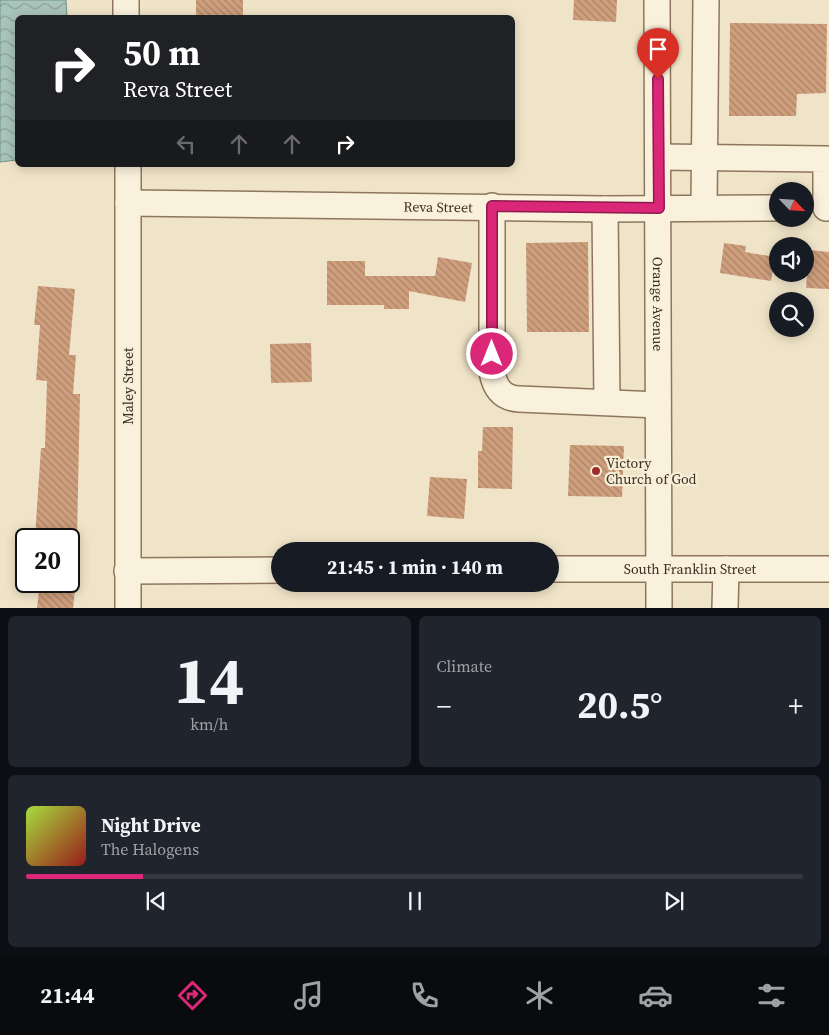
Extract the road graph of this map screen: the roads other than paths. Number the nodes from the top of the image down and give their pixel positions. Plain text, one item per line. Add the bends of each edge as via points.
1 (126, 0) edge
2 (657, 0) edge
3 (706, 0) edge
4 (126, 15) edge
5 (658, 157) junction
6 (706, 157) junction
7 (128, 167) edge
8 (128, 203) junction
9 (492, 206) junction
10 (704, 207) junction
11 (659, 208) junction
12 (769, 208) edge
13 (820, 208) edge
14 (604, 209) junction
15 (607, 402) junction
16 (658, 404) junction
17 (659, 568) junction
18 (559, 569) edge
19 (726, 569) junction
20 (829, 569) edge
21 (271, 570) edge
22 (128, 571) junction
23 (128, 608) edge
24 (659, 608) edge
25 (725, 608) edge

1 - 4 street
2 - 5 street, Orange Avenue
3 - 6 street
5 - 6 street
5 - 11 street, Orange Avenue
6 - 10 street
6 - 13 street via 826,160
7 - 8 street, Maley Street
8 - 9 street, Reva Street
8 - 22 street, Maley Street
9 - 14 street, Reva Street
9 - 15 street via 494,384 509,398
10 - 11 street, Reva Street
10 - 12 street, Reva Street
11 - 14 street, Reva Street
11 - 16 street, Orange Avenue
14 - 15 street
15 - 16 street
16 - 17 street, Orange Avenue
17 - 18 street, South Franklin Street
17 - 19 street, South Franklin Street
17 - 24 street, Orange Avenue
19 - 20 street, South Franklin Street
19 - 25 street
21 - 22 street
22 - 23 street, Maley Street

